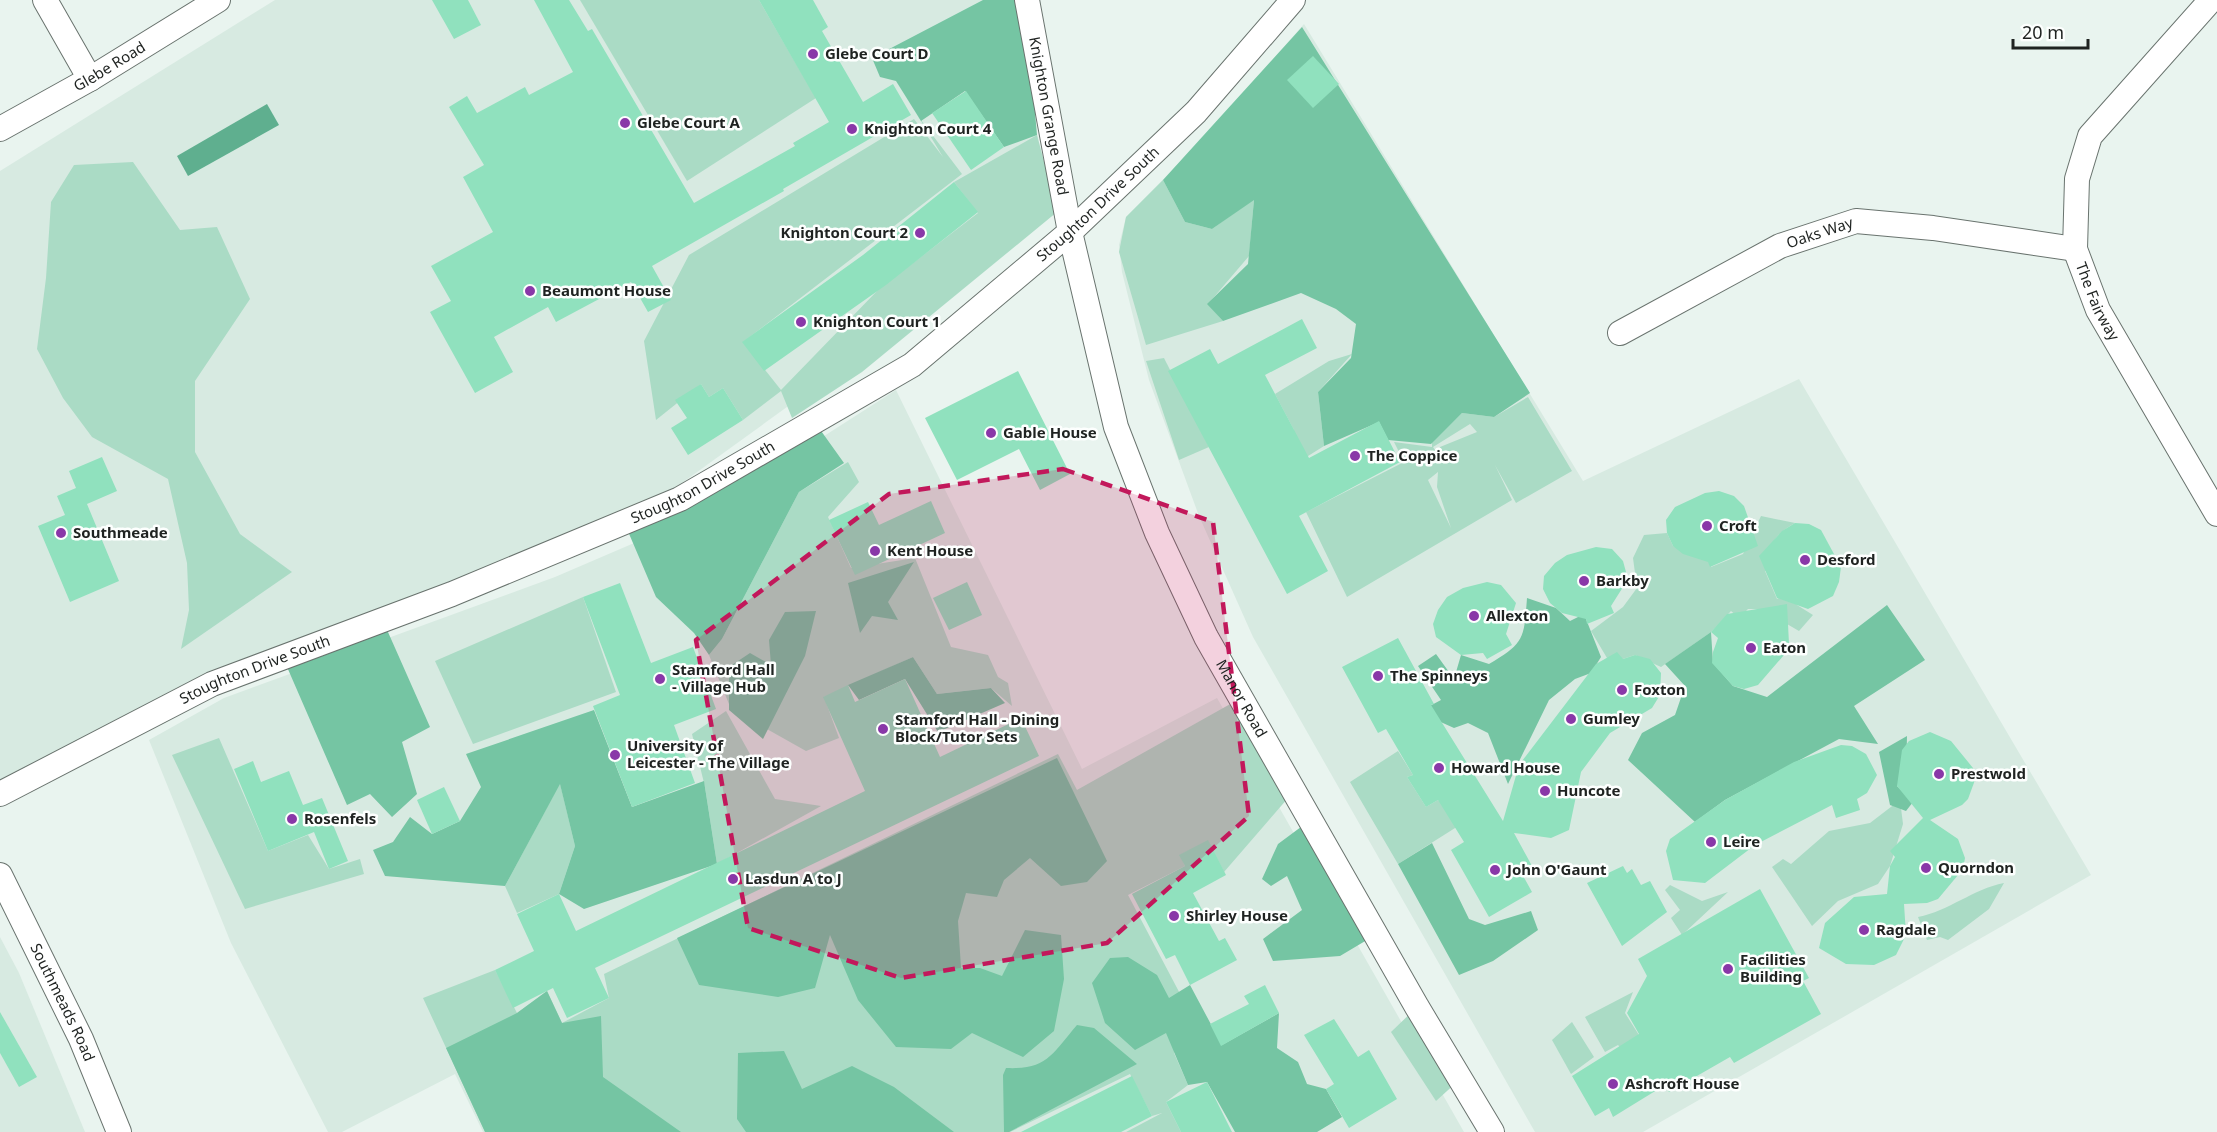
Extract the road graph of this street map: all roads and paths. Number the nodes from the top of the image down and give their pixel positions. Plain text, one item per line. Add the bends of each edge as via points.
1 (45, 0) edge
2 (218, 0) edge
3 (1027, 0) edge
4 (1293, 0) edge
5 (2211, 0) edge
6 (192, 7) edge
7 (90, 79) junction
8 (0, 129) edge
9 (1070, 232) junction
10 (2075, 249) junction
11 (1620, 333) dead end
12 (2217, 514) edge
13 (0, 794) edge
14 (0, 875) edge
15 (119, 1132) edge
16 (1492, 1132) edge

1 - 7 street
2 - 6 street, Glebe Road
3 - 9 street, Knighton Grange Road
4 - 9 street, Stoughton Drive South via 1196,112
5 - 10 street, The Fairway via 2090,136 2077,179
6 - 7 street, Glebe Road
7 - 8 street, Glebe Road
9 - 13 street, Stoughton Drive South via 912,365 680,499 452,594 212,684
9 - 16 street, Manor Road via 1116,427 1157,533 1206,637
10 - 11 street, Oaks Way via 1856,221 1780,246
10 - 12 street, The Fairway via 2097,310
14 - 15 street, Southmeads Road via 81,1039

